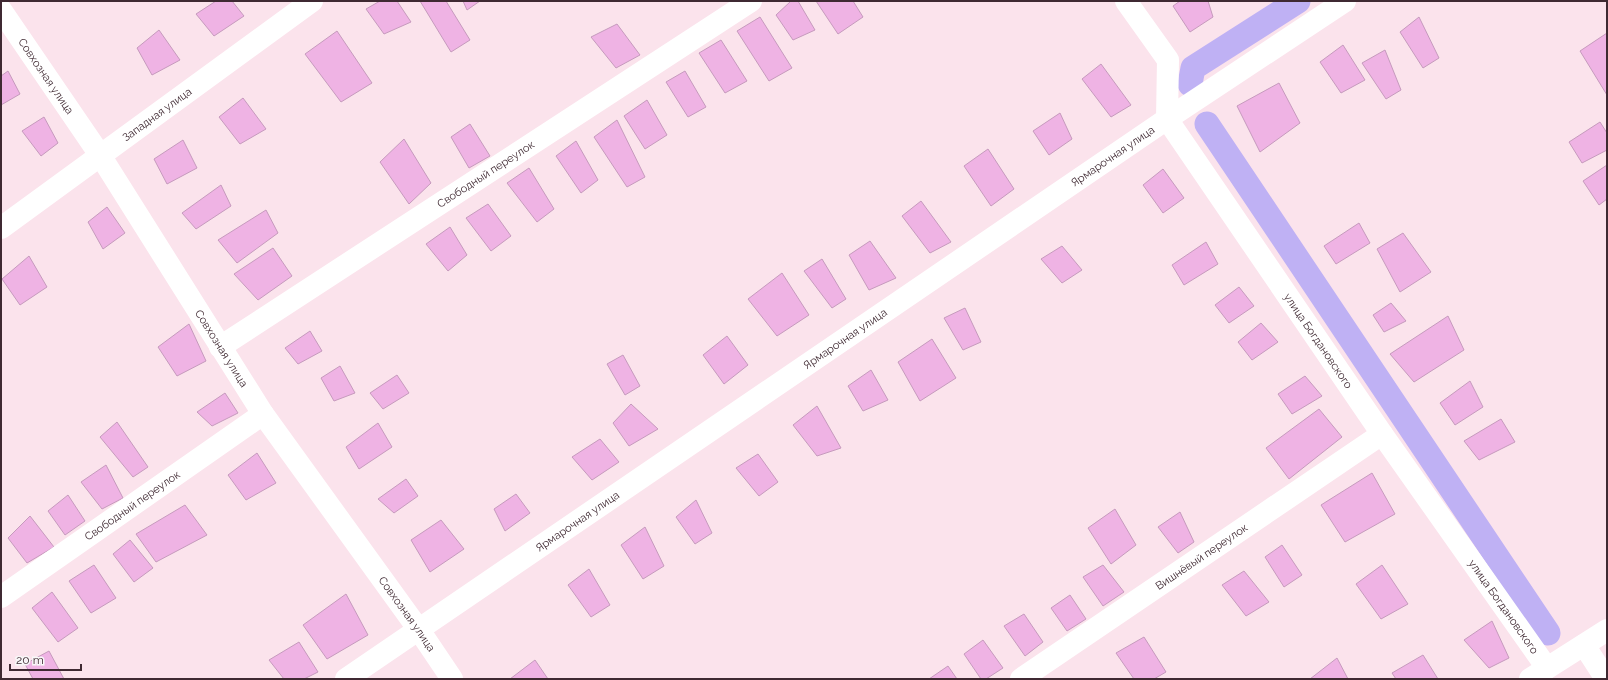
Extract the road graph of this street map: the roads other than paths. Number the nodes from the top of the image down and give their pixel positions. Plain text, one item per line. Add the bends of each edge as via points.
1 (312, 1) edge
2 (751, 1) edge
3 (1126, 1) edge
4 (1345, 1) edge
5 (1, 10) edge
6 (1167, 119) junction
7 (100, 155) junction
8 (1, 228) edge
9 (220, 347) junction
10 (263, 414) junction
11 (1382, 434) junction
12 (1, 596) edge
13 (419, 630) junction
14 (1607, 630) edge
15 (1584, 645) junction
16 (1539, 673) edge
17 (346, 679) edge
18 (452, 679) edge
19 (1022, 679) edge
20 (1606, 679) edge

1 - 7 street, Западная улица
2 - 9 street, Свободный переулок
3 - 6 street via 1168,60
4 - 6 street, Ярмарочная улица
5 - 7 street, Совхозная улица
6 - 11 street, улица Богдановского
6 - 13 street, Ярмарочная улица
7 - 8 street, Западная улица
7 - 9 street, Совхозная улица
9 - 10 street, Совхозная улица
10 - 12 street, Свободный переулок
10 - 13 street, Совхозная улица
11 - 16 street, улица Богдановского
11 - 19 street, Вишнёвый переулок
13 - 17 street, Ярмарочная улица
13 - 18 street, Совхозная улица
14 - 15 street
15 - 16 street
15 - 20 street

